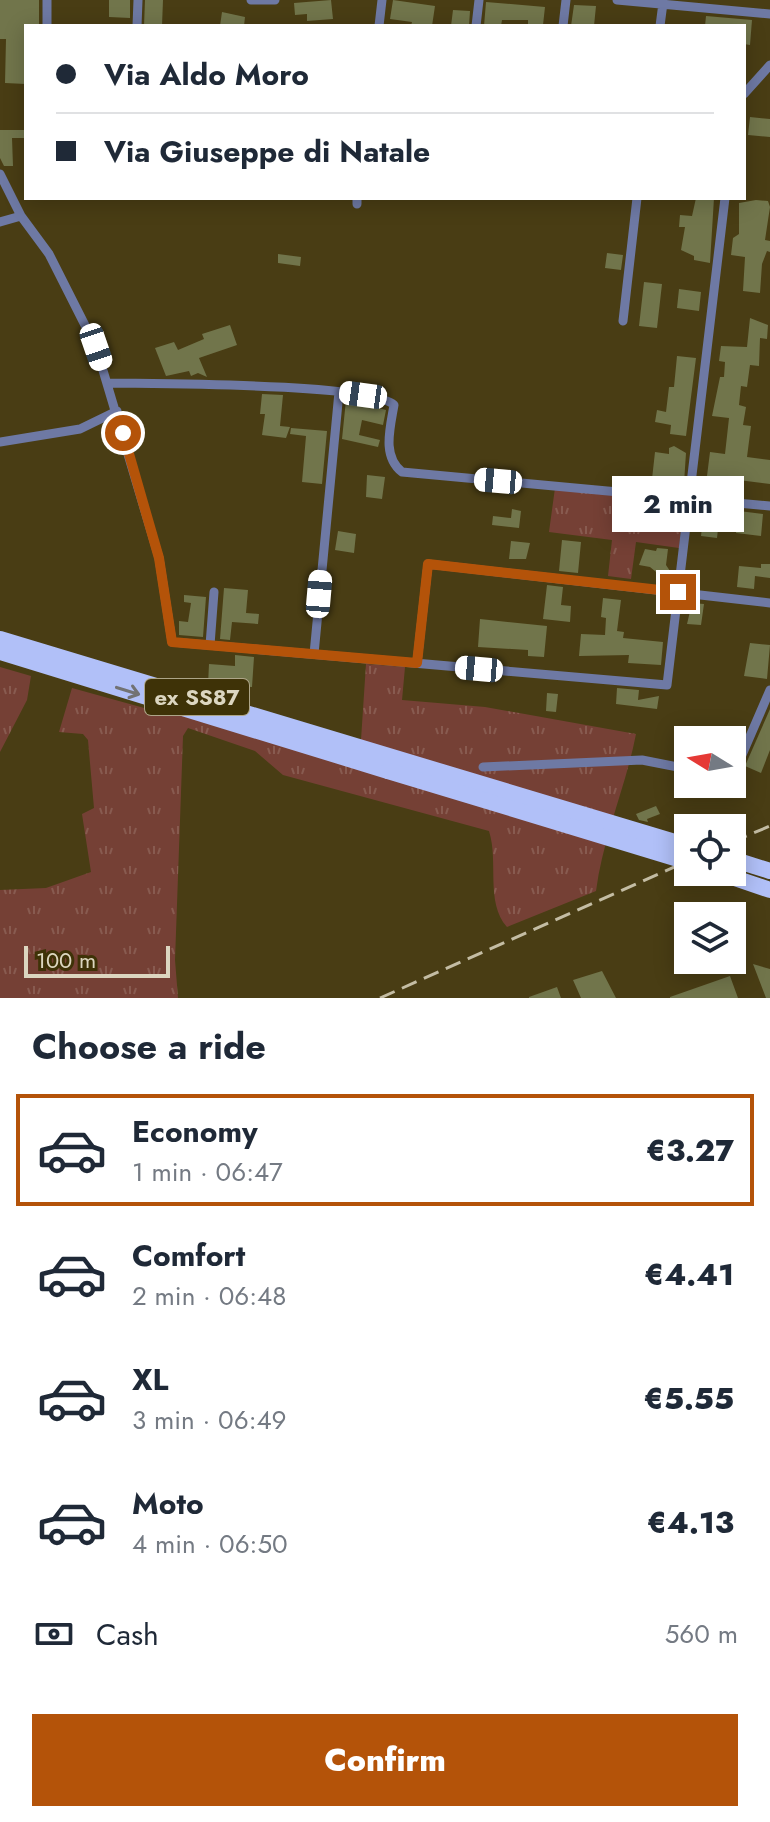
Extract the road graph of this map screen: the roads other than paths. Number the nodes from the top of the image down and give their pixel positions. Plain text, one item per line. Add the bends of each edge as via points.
1 (47, 0) edge
2 (138, 0) edge
3 (251, 0) edge
4 (275, 0) edge
5 (382, 0) edge
6 (479, 0) edge
7 (566, 0) edge
8 (617, 0) edge
9 (663, 3) junction
10 (770, 14) edge
11 (47, 24) edge
12 (137, 24) edge
13 (379, 24) edge
14 (476, 24) edge
15 (563, 24) edge
16 (660, 24) edge
17 (770, 65) edge
18 (746, 92) edge
19 (0, 174) edge
20 (637, 200) edge
21 (644, 200) edge
22 (725, 200) edge
23 (636, 209) junction
24 (21, 216) junction
25 (0, 222) edge
26 (623, 321) dead end
27 (109, 383) junction
28 (339, 392) junction
29 (117, 411) junction
30 (0, 442) edge
31 (690, 498) junction
32 (770, 506) edge
33 (214, 592) dead end
34 (678, 592) junction
35 (770, 603) edge
36 (0, 639) edge
37 (210, 645) junction
38 (0, 652) edge
39 (314, 654) junction
40 (417, 663) junction
41 (769, 697) edge
42 (746, 747) edge
43 (390, 764) junction
44 (674, 766) edge
45 (483, 767) dead end
46 (674, 842) edge
47 (674, 857) edge
48 (746, 863) edge
49 (770, 871) edge
50 (746, 882) edge
51 (770, 890) edge

1 - 11 street
2 - 12 street
3 - 4 street
5 - 13 street
6 - 14 street
7 - 15 street
8 - 9 street
9 - 10 street
9 - 16 street
17 - 18 street
19 - 24 street
20 - 23 street
21 - 23 street
22 - 31 street
23 - 26 street
24 - 25 street
24 - 27 street via 49,254
27 - 28 street
27 - 29 street
28 - 31 street via 387,399 394,405 388,444 392,464 402,472
28 - 39 street
29 - 30 street via 80,429
29 - 37 street via 159,558 172,642
31 - 32 street
31 - 34 street
33 - 37 street
34 - 35 street
34 - 40 street via 667,685
34 - 40 street via 428,564
36 - 43 highway, ex SS87
37 - 39 street
38 -> 43 highway
39 - 40 street
41 - 42 street
43 - 46 highway, ex SS87
43 - 47 highway, ex SS87, bridge
44 - 45 street via 642,760
48 - 49 highway
50 - 51 highway

